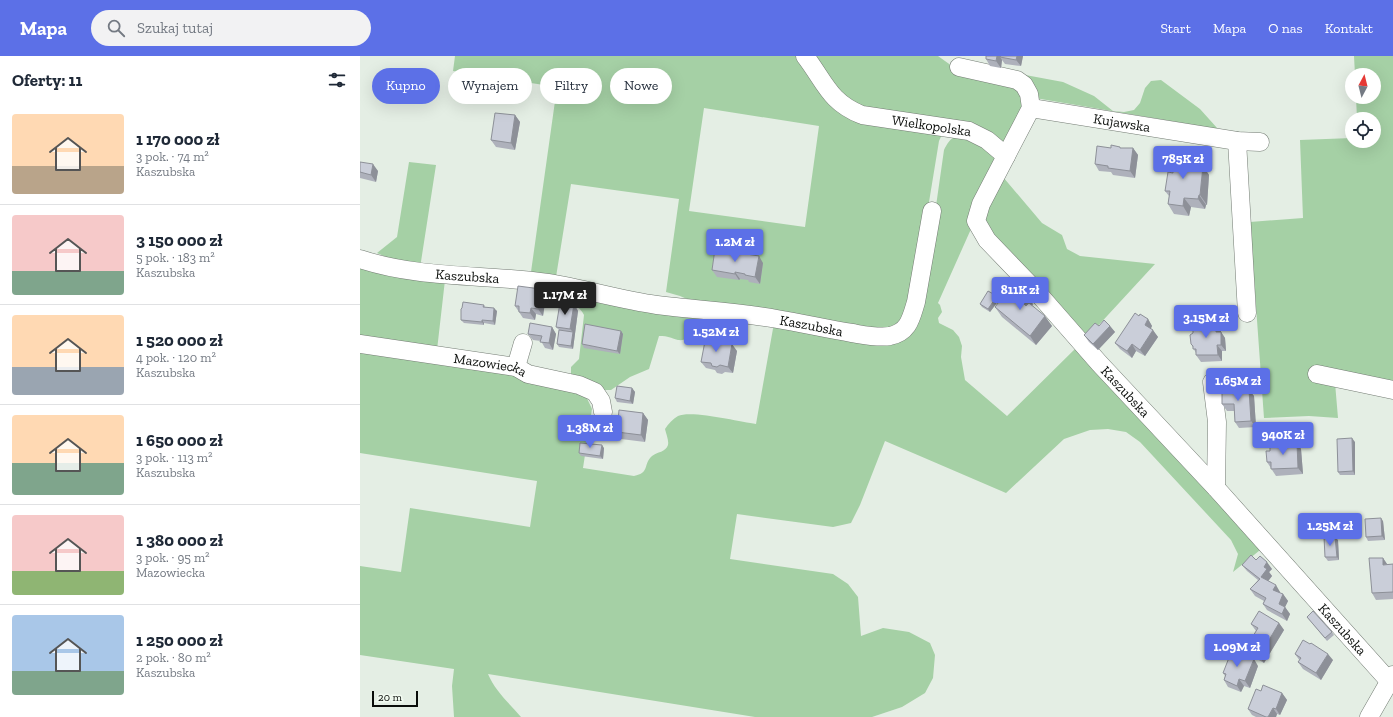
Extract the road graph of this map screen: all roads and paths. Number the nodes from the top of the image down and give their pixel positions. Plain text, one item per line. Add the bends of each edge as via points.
1 (805, 56) edge
2 (959, 66) dead end
3 (1031, 108) junction
4 (1237, 141) junction
5 (1260, 142) dead end
6 (1006, 156) junction
7 (932, 211) dead end
8 (360, 259) edge
9 (1247, 312) dead end
10 (522, 343) dead end
11 (360, 344) edge
12 (516, 367) junction
13 (1317, 374) dead end
14 (1212, 382) dead end
15 (1393, 390) edge
16 (603, 412) dead end
17 (1216, 488) junction
18 (1391, 678) edge
19 (1369, 717) edge

1 - 6 street, Wielkopolska via 829,92 849,110 862,115 970,131 987,140
2 - 3 street via 1017,80 1024,85 1029,94
3 - 4 street, Kujawska
3 - 6 street
4 - 5 street, Kujawska
4 - 9 street
6 - 17 street, Kaszubska via 981,204 976,221 987,240
7 - 8 street, Kaszubska via 912,316 907,328 890,336 858,334 776,319 658,305 529,281 398,269
10 - 12 street
11 - 12 street, Mazowiecka
12 - 16 street, Mazowiecka via 528,374 579,384 595,392 601,401
13 - 15 street
14 - 17 street via 1217,422
17 - 18 street, Kaszubska
18 - 19 street

